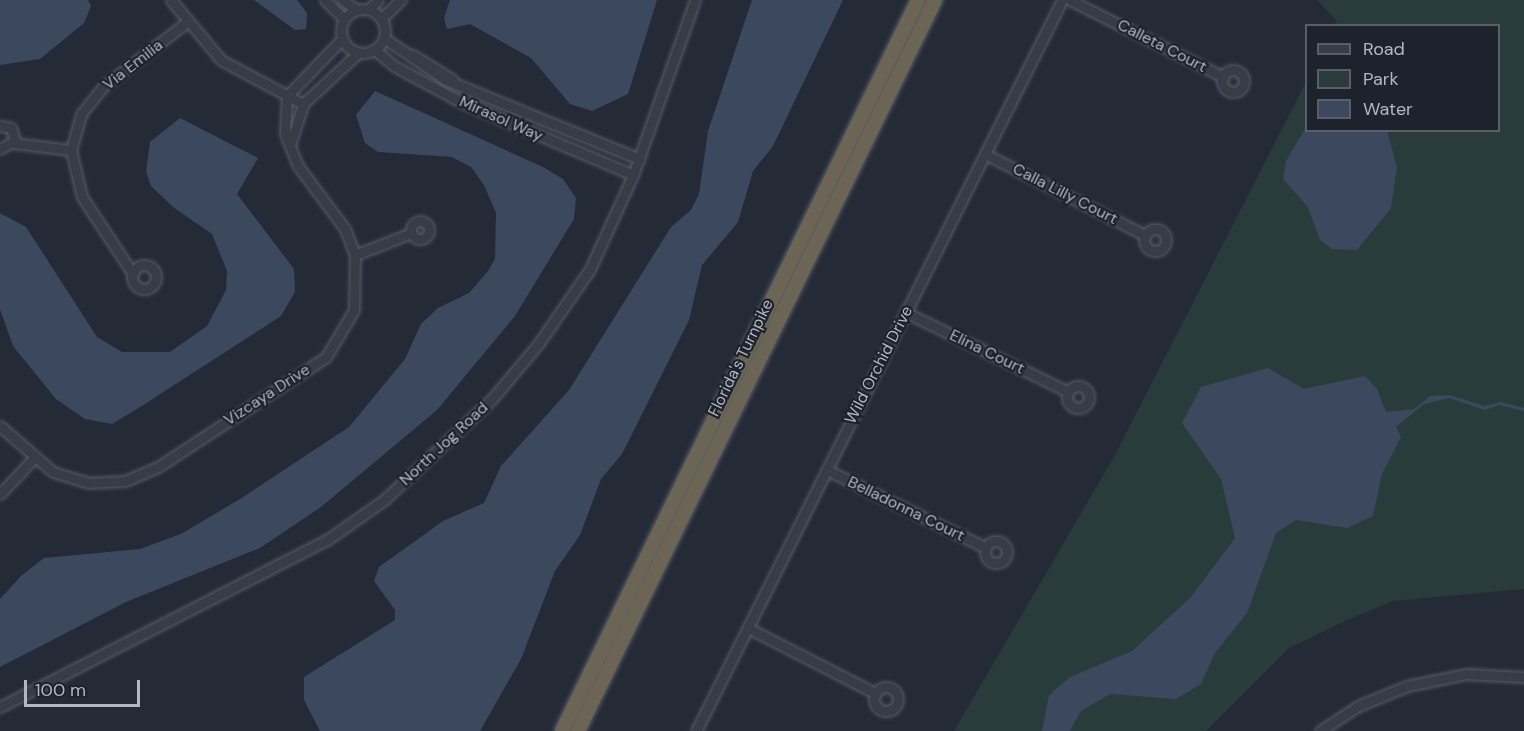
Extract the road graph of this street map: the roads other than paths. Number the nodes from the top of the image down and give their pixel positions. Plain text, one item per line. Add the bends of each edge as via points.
1 (171, 0) edge
2 (326, 0) edge
3 (343, 0) edge
4 (378, 0) edge
5 (401, 0) edge
6 (695, 0) edge
7 (918, 0) edge
8 (935, 0) edge
9 (1062, 0) edge
10 (1070, 0) edge
11 (357, 10) junction
12 (368, 10) junction
13 (344, 19) junction
14 (381, 19) junction
15 (187, 22) junction
16 (384, 38) junction
17 (342, 39) junction
18 (375, 50) junction
19 (358, 53) junction
20 (1223, 76) dead end
21 (287, 96) junction
22 (303, 104) junction
23 (0, 126) edge
24 (291, 142) junction
25 (13, 144) junction
26 (0, 149) edge
27 (71, 150) junction
28 (985, 154) junction
29 (640, 159) junction
30 (633, 175) junction
31 (411, 233) dead end
32 (1145, 235) dead end
33 (355, 255) junction
34 (133, 274) dead end
35 (906, 312) junction
36 (1068, 392) dead end
37 (0, 426) edge
38 (33, 459) junction
39 (827, 470) junction
40 (0, 494) edge
41 (986, 548) dead end
42 (748, 628) junction
43 (1524, 677) edge
44 (576, 693) junction
45 (875, 693) dead end
46 (0, 707) edge
47 (552, 731) edge
48 (562, 731) edge
49 (578, 731) edge
50 (696, 731) edge
51 (1320, 731) edge

1 - 15 street
2 - 13 street
3 - 11 street
4 - 12 street
5 - 14 street
6 - 29 street, North Jog Road
7 - 44 highway, Florida's Turnpike
8 - 49 highway, Florida's Turnpike
9 - 28 street, Wild Orchid Drive
10 - 20 street, Calleta Court
11 - 12 street
11 - 13 street
12 - 14 street
13 - 17 street
14 - 16 street
15 - 21 street via 221,60
15 - 27 street, Via Emilia via 104,86 81,114
16 - 18 street
16 - 29 street, Mirasol Way via 453,80
17 - 19 street
17 - 21 street
18 - 19 street
18 - 30 street, Mirasol Way via 393,66 459,101
19 - 22 street
21 - 22 street
21 - 24 street, Vizcaya Drive via 285,133
22 - 24 street
23 - 25 street via 13,132
24 - 33 street, Vizcaya Drive via 298,166 345,229
25 - 26 street
25 - 27 street
27 - 34 street, Via Emilia via 82,197
28 - 32 street, Calla Lilly Court
28 - 35 street, Wild Orchid Drive
29 - 30 street, North Jog Road
30 - 46 street, North Jog Road via 590,269 539,343 447,445 384,500 327,540 242,587 114,645
31 - 33 street
33 - 38 street, Vizcaya Drive via 354,310 326,357 158,467 125,481 88,483
35 - 36 street, Elina Court
35 - 39 street, Wild Orchid Drive
37 - 38 street, Vizcaya Drive
38 - 40 street
39 - 41 street, Belladonna Court
39 - 42 street, Wild Orchid Drive
42 - 45 street
42 - 50 street, Wild Orchid Drive
43 - 51 street via 1466,674 1407,686 1358,705
44 - 47 highway
44 - 48 highway, Florida's Turnpike

